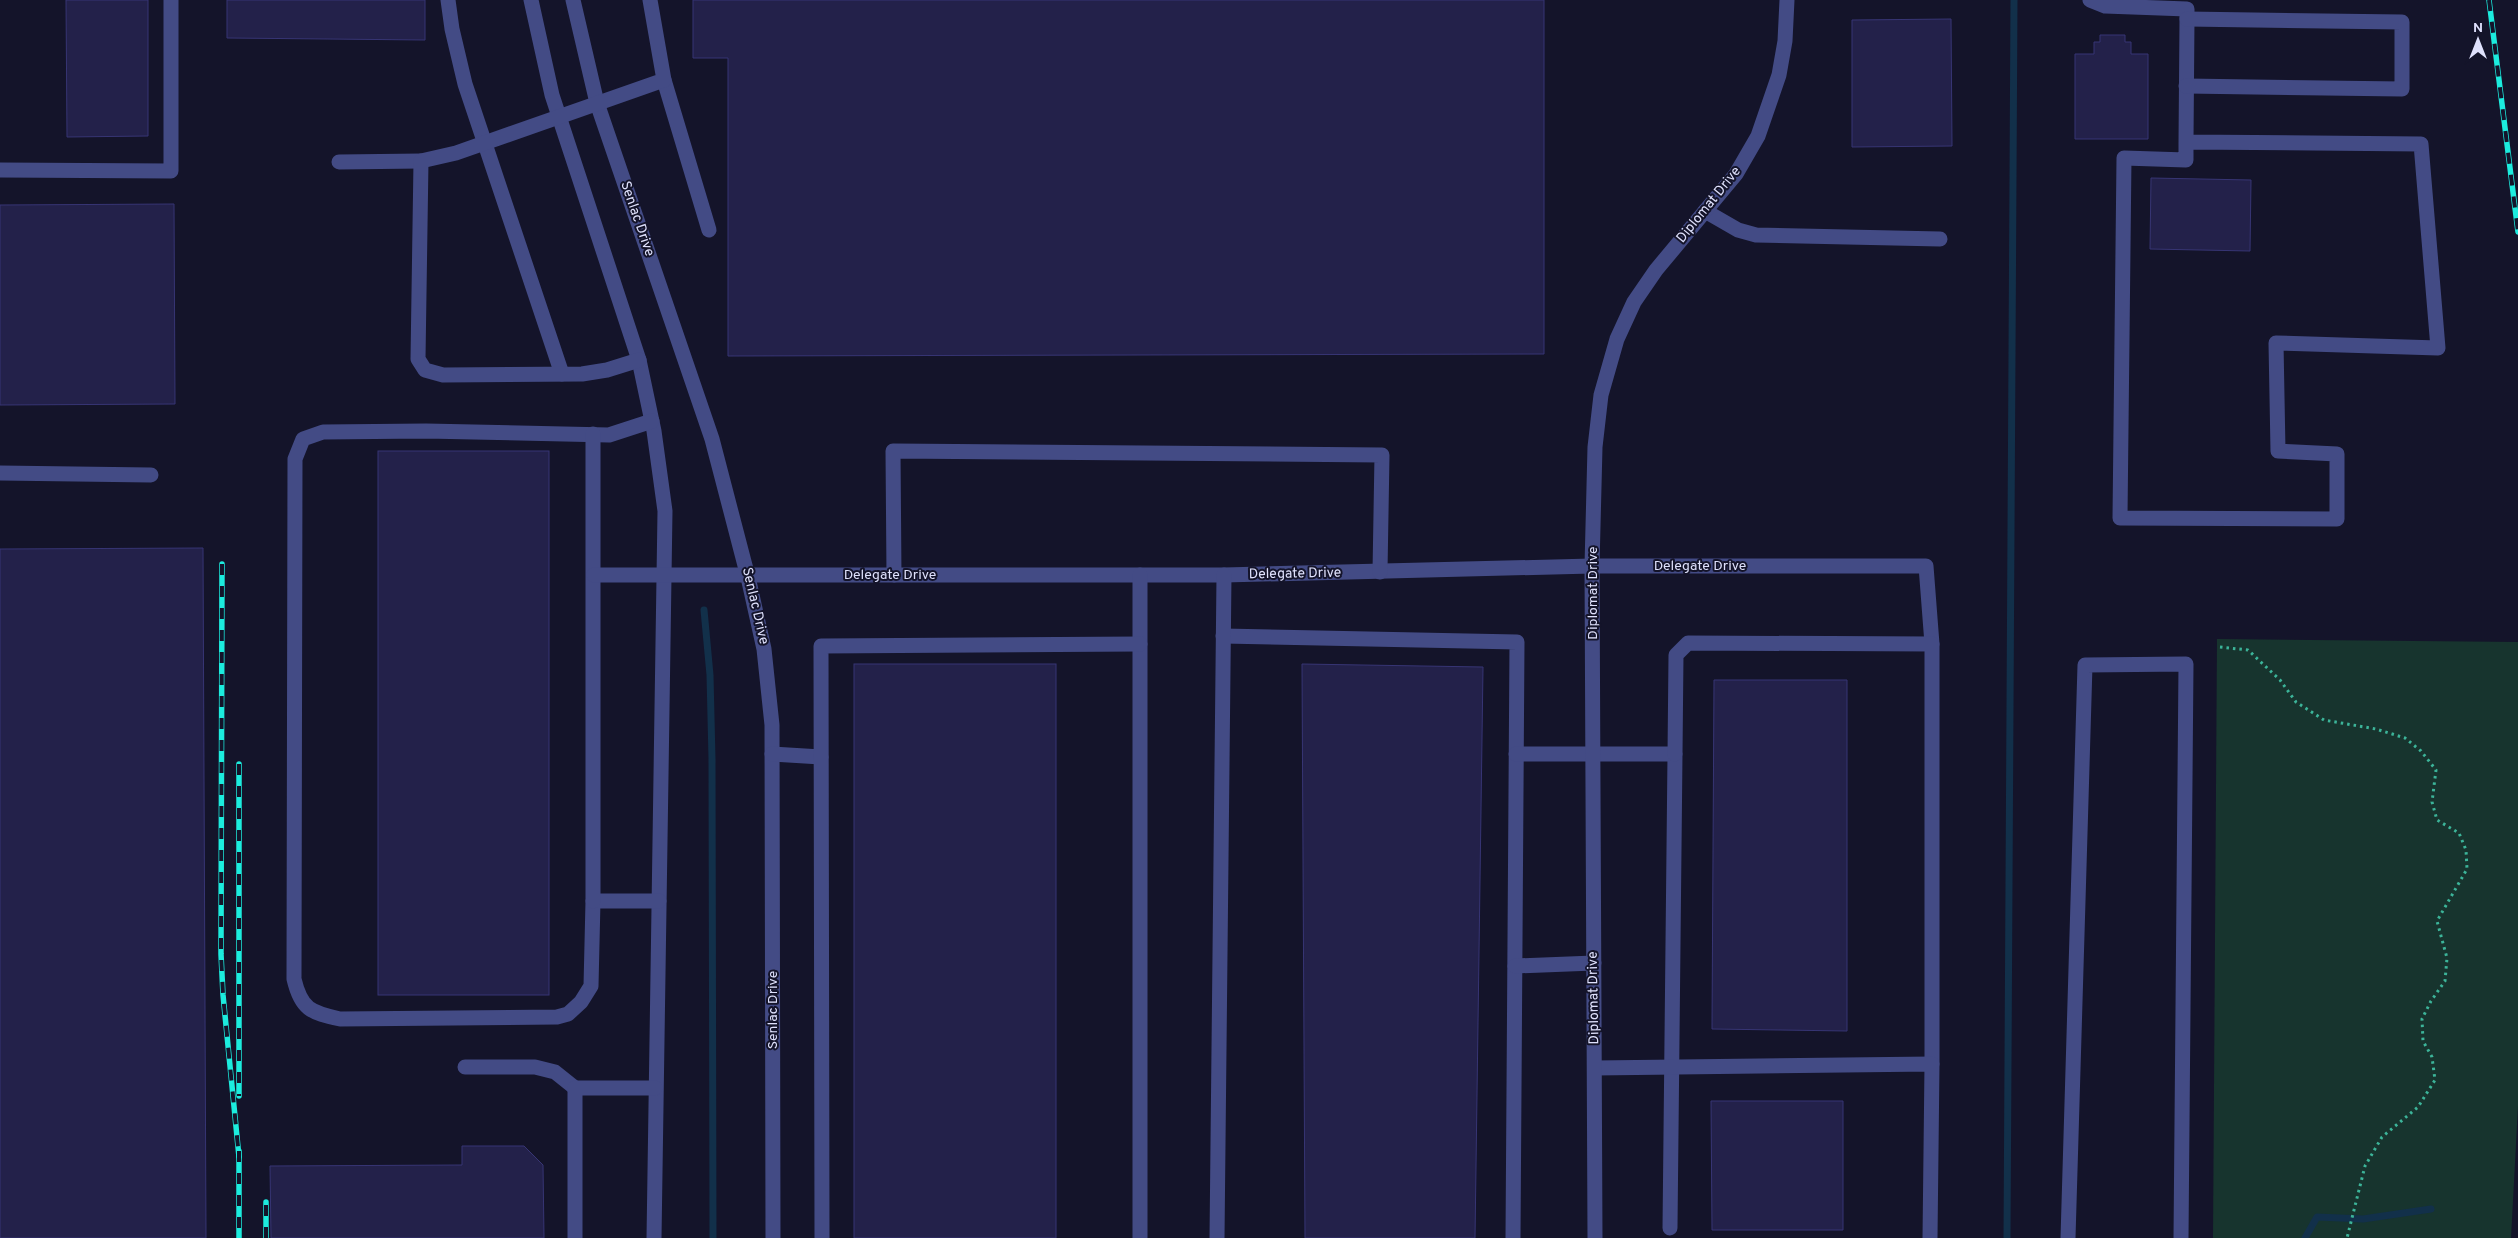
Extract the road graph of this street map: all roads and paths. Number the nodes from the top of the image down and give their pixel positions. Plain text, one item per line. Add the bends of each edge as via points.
1 (171, 0) edge
2 (448, 0) edge
3 (531, 0) edge
4 (574, 0) edge
5 (650, 0) edge
6 (1787, 0) edge
7 (2090, 0) edge
8 (2187, 9) edge
9 (664, 80) junction
10 (2186, 86) junction
11 (597, 103) junction
12 (559, 117) junction
13 (2186, 142) junction
14 (484, 144) junction
15 (421, 161) junction
16 (339, 162) dead end
17 (0, 170) edge
18 (1705, 211) junction
19 (709, 230) dead end
20 (1940, 239) dead end
21 (639, 360) junction
22 (562, 374) junction
23 (652, 421) junction
24 (593, 434) junction
25 (0, 473) edge
26 (151, 474) dead end
27 (1592, 566) junction
28 (1380, 572) junction
29 (665, 574) junction
30 (594, 575) junction
31 (894, 575) junction
32 (1140, 575) junction
33 (1224, 575) junction
34 (748, 577) junction
35 (1223, 636) junction
36 (1140, 644) junction
37 (1932, 644) junction
38 (2220, 647) dead end
39 (772, 754) junction
40 (1516, 754) junction
41 (1675, 754) junction
42 (1594, 755) junction
43 (821, 757) junction
44 (593, 901) junction
45 (659, 901) junction
46 (1594, 964) junction
47 (1515, 966) junction
48 (1932, 1064) junction
49 (1671, 1065) junction
50 (465, 1067) dead end
51 (1595, 1068) junction
52 (575, 1088) junction
53 (655, 1088) junction
54 (1670, 1228) dead end
55 (575, 1238) edge
56 (654, 1238) edge
57 (773, 1238) edge
58 (822, 1238) edge
59 (1140, 1238) edge
60 (1217, 1238) edge
61 (1513, 1238) edge
62 (1596, 1238) edge
63 (1930, 1238) edge
64 (2068, 1238) edge
65 (2181, 1238) edge
66 (2347, 1238) edge

1 - 17 street via 170,171
2 - 14 street via 465,84
3 - 12 street
4 - 11 street, Senlac Drive
5 - 9 street
6 - 18 street, Diplomat Drive via 1779,75 1758,136 1736,174
7 - 8 street via 2105,6
8 - 10 street
8 - 10 street via 2402,22 2402,89
9 - 11 street
9 - 19 street
10 - 13 street
11 - 12 street
11 - 34 street, Senlac Drive via 712,439
12 - 14 street
12 - 21 street
13 - 13 street via 2186,160 2124,158 2120,518 2337,519 2336,454 2278,451 2276,343 2438,348 2421,144
14 - 15 street
14 - 22 street
15 - 16 street
15 - 22 street via 420,365 432,374 443,375
18 - 20 street via 1738,230 1756,235
18 - 27 street, Diplomat Drive via 1644,286 1626,319 1608,365 1596,424
21 - 22 street via 596,372
21 - 23 street
23 - 24 street via 609,434
23 - 29 street via 665,511
24 - 30 street
24 - 44 street via 323,432 303,439 295,460 294,979 298,997 306,1008 324,1016 340,1018 557,1017 568,1014 581,1002 590,986
25 - 26 street
27 - 28 street, Delegate Drive
27 - 37 street, Delegate Drive via 1926,566
27 - 42 street, Diplomat Drive
28 - 31 street via 1382,456 893,451
28 - 33 street, Delegate Drive
29 - 30 street, Delegate Drive
29 - 34 street, Delegate Drive
29 - 45 street
30 - 44 street
31 - 32 street, Delegate Drive
31 - 34 street, Delegate Drive
32 - 33 street, Delegate Drive
32 - 36 street
33 - 35 street
34 - 39 street, Senlac Drive via 764,649
35 - 40 street via 1517,642
35 - 60 street
36 - 43 street via 820,646
36 - 59 street
37 - 41 street via 1688,643 1676,655
37 - 48 street
38 - 66 path via 2248,650 2280,680 2296,702 2324,720 2405,738 2421,751 2436,770 2432,802 2437,820 2460,833 2466,850 2467,869 2438,921 2447,958 2445,981 2422,1019 2423,1041 2432,1057 2435,1080 2418,1107 2382,1137 2365,1166
39 - 43 street
39 - 57 street, Senlac Drive
40 - 42 street
40 - 47 street
41 - 42 street
41 - 49 street
42 - 46 street, Diplomat Drive
43 - 58 street
44 - 45 street
45 - 53 street
46 - 47 street
46 - 51 street, Diplomat Drive
47 - 61 street
48 - 49 street
48 - 63 street
49 - 51 street
49 - 54 street
50 - 52 street via 534,1067 555,1072
51 - 62 street, Diplomat Drive
52 - 53 street
52 - 55 street
53 - 56 street
64 - 65 street via 2085,665 2186,664

